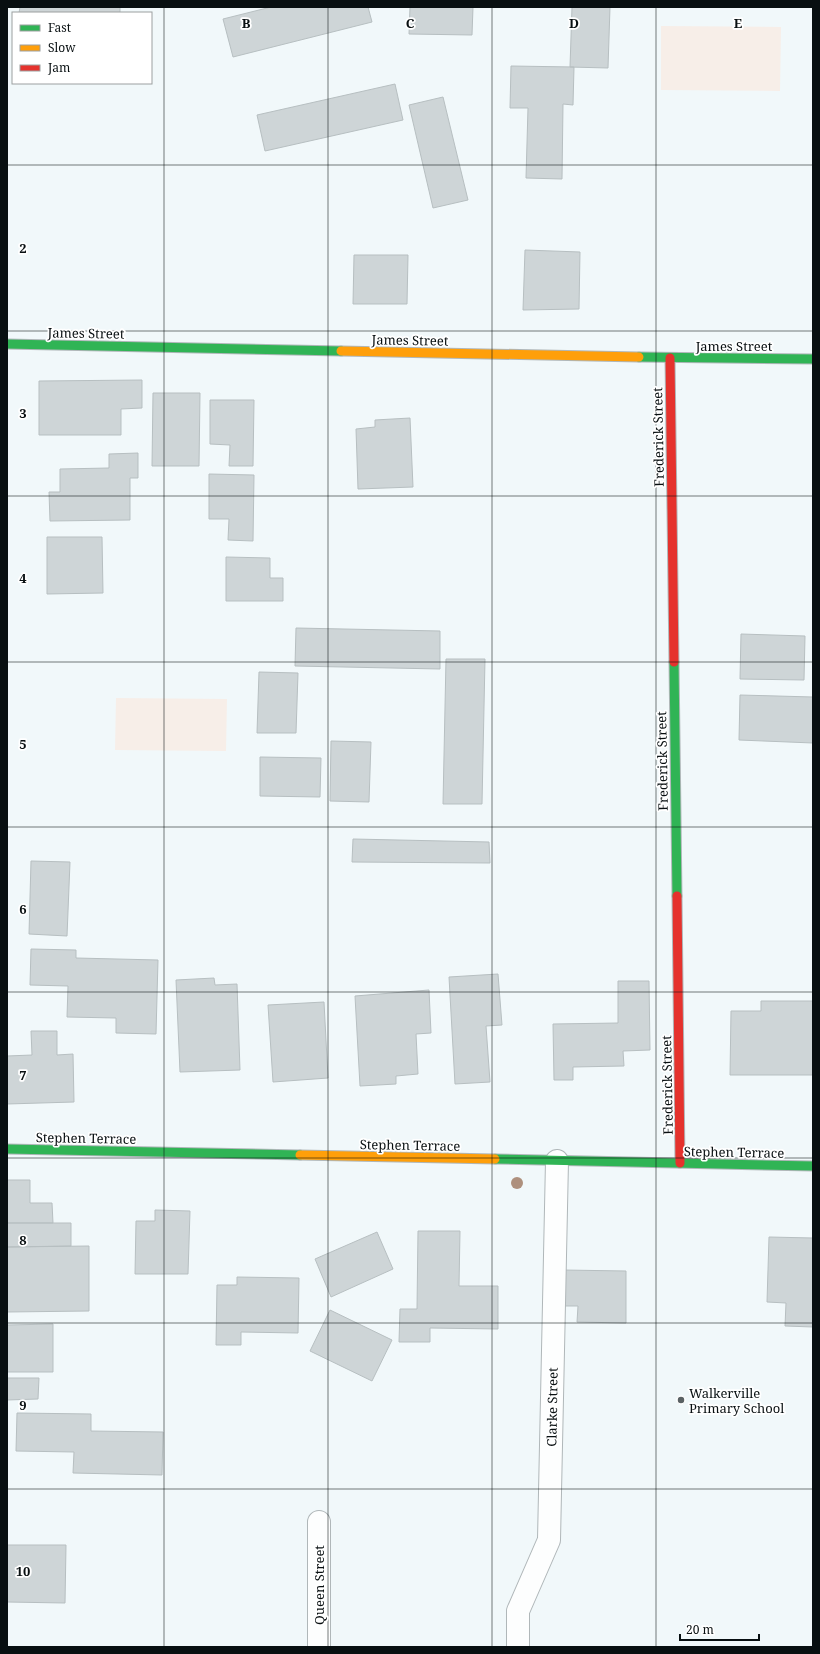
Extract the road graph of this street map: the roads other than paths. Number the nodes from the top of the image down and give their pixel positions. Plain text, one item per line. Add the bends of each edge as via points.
1 (7, 344) edge
2 (670, 358) junction
3 (813, 359) edge
4 (7, 1149) edge
5 (557, 1161) junction
6 (680, 1163) junction
7 (813, 1166) edge
8 (319, 1522) dead end
9 (320, 1647) edge
10 (518, 1647) edge

1 - 2 street, James Street
2 - 3 street, James Street
2 - 6 street, Frederick Street
4 - 5 street, Stephen Terrace
5 - 6 street, Stephen Terrace
5 - 10 street, Clarke Street via 549,1540 518,1611
6 - 7 street, Stephen Terrace
8 - 9 street, Queen Street

